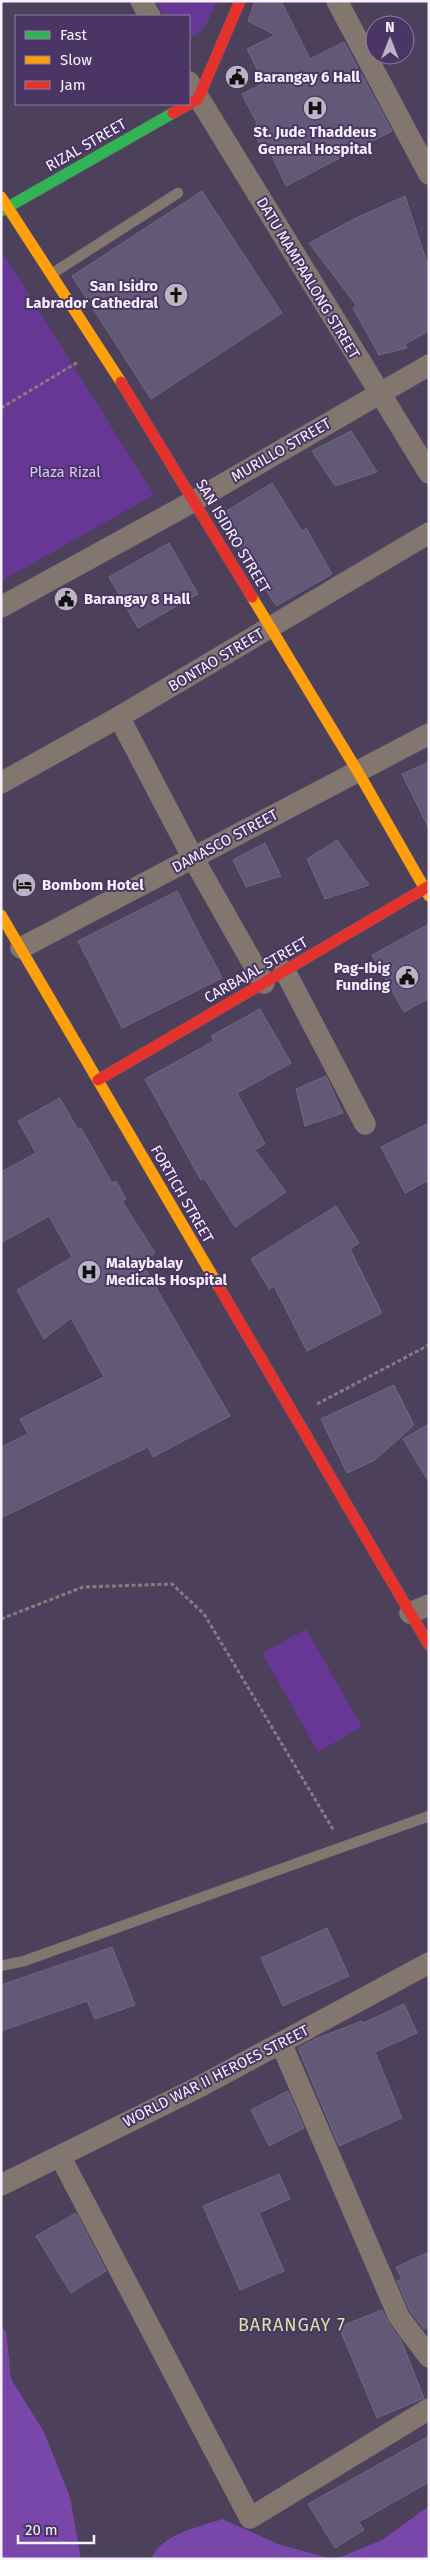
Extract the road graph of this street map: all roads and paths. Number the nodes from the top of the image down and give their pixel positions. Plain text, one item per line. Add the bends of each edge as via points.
1 (141, 1) edge
2 (240, 1) edge
3 (337, 1) edge
4 (149, 15) edge
5 (194, 90) edge
6 (170, 105) edge
7 (429, 174) edge
8 (178, 193) dead end
9 (1, 198) edge
10 (5, 210) edge
11 (52, 273) junction
12 (101, 348) junction
13 (429, 364) edge
14 (378, 394) junction
15 (1, 408) edge
16 (429, 473) edge
17 (194, 501) junction
18 (429, 533) edge
19 (1, 607) edge
20 (270, 627) junction
21 (119, 717) junction
22 (429, 734) edge
23 (358, 772) junction
24 (1, 783) edge
25 (193, 858) junction
26 (427, 890) edge
27 (1, 915) edge
28 (21, 948) junction
29 (285, 971) junction
30 (264, 983) junction
31 (98, 1080) junction
32 (365, 1124) dead end
33 (429, 1345) edge
34 (294, 1416) junction
35 (420, 1609) edge
36 (1, 1619) edge
37 (429, 1645) edge
38 (429, 1816) edge
39 (344, 1847) junction
40 (429, 1963) edge
41 (1, 1966) edge
42 (281, 2043) junction
43 (60, 2156) junction
44 (1, 2185) edge
45 (429, 2357) edge
46 (429, 2409) edge

1 - 4 street
2 - 5 main road
3 - 7 street
5 - 14 street, DATU MAMPAALONG STREET
6 - 10 main road, RIZAL STREET
8 - 11 lane
9 - 10 main road, SAN ISIDRO STREET
10 - 11 main road, SAN ISIDRO STREET
11 - 12 main road, SAN ISIDRO STREET
12 - 15 path
12 - 17 main road, SAN ISIDRO STREET
13 - 14 street, MURILLO STREET
14 - 16 street, DATU MAMPAALONG STREET
14 - 17 street, MURILLO STREET
17 - 19 street, MURILLO STREET
17 - 20 main road, SAN ISIDRO STREET
18 - 20 street, BONTAO STREET
20 - 21 street, BONTAO STREET
20 - 23 main road, SAN ISIDRO STREET
21 - 24 street, BONTAO STREET
21 - 25 street
22 - 23 street, DAMASCO STREET
23 - 25 street, DAMASCO STREET
23 - 26 main road, SAN ISIDRO STREET
25 - 28 street, DAMASCO STREET
25 - 30 street
26 - 29 main road, CARBAJAL STREET
27 - 28 main road, FORTICH STREET
28 - 31 main road, FORTICH STREET
29 - 30 main road, CARBAJAL STREET
29 - 32 street
30 - 31 main road, CARBAJAL STREET
31 - 34 main road, FORTICH STREET
33 - 34 path
34 - 35 main road, FORTICH STREET
35 - 37 main road, FORTICH STREET
36 - 39 path via 83,1587 172,1584 204,1614
38 - 39 lane
39 - 41 lane via 24,1961
40 - 42 street, WORLD WAR II HEROES STREET
42 - 43 street, WORLD WAR II HEROES STREET
42 - 45 street via 399,2318
43 - 44 street, WORLD WAR II HEROES STREET
43 - 46 street via 250,2518

